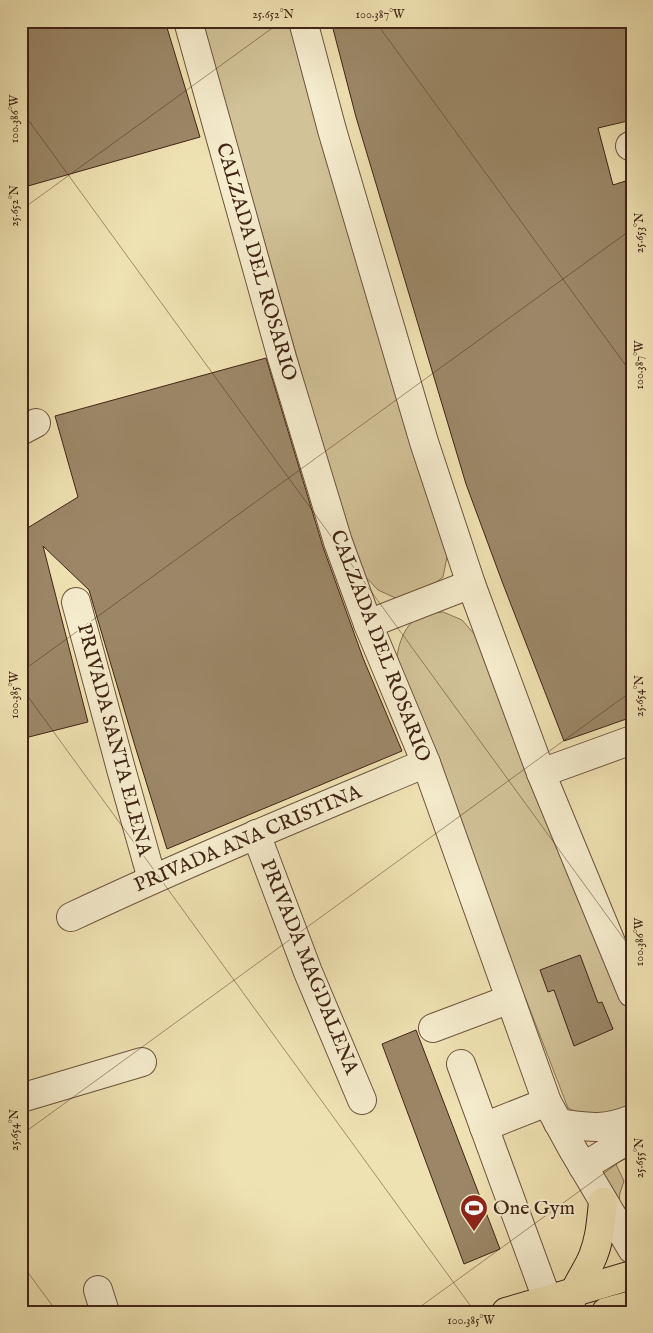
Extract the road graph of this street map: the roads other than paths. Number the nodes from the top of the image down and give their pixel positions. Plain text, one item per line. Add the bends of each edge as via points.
1 (188, 21) edge
2 (303, 21) edge
3 (470, 584) junction
4 (76, 602) dead end
5 (368, 624) junction
6 (632, 740) edge
7 (426, 763) junction
8 (541, 773) junction
9 (256, 834) junction
10 (152, 879) junction
11 (71, 917) dead end
12 (632, 994) edge
13 (510, 999) junction
14 (433, 1028) dead end
15 (142, 1062) dead end
16 (462, 1064) dead end
17 (21, 1098) edge
18 (362, 1100) dead end
19 (552, 1112) junction
20 (632, 1119) edge
21 (484, 1126) junction
22 (632, 1140) edge
23 (583, 1167) junction
24 (603, 1202) junction
25 (632, 1249) edge
26 (632, 1276) edge
27 (577, 1300) edge
28 (632, 1305) edge
29 (506, 1312) edge
30 (606, 1312) edge

1 - 5 street, CALZADA DEL ROSARIO via 285,368 338,542
2 - 3 street via 424,442
3 - 5 street
3 - 8 street
4 - 10 street, PRIVADA SANTA ELENA
5 - 7 street, CALZADA DEL ROSARIO
6 - 8 street
7 - 9 street, PRIVADA ANA CRISTINA
7 - 13 street, CALZADA DEL ROSARIO
8 - 12 street
9 - 10 street, PRIVADA ANA CRISTINA
9 - 18 street, PRIVADA MAGDALENA via 308,972
10 - 11 street, PRIVADA ANA CRISTINA
13 - 14 street
13 - 19 street, CALZADA DEL ROSARIO
15 - 17 street
16 - 21 street
19 - 20 street via 593,1128 610,1127
19 - 21 street
19 - 23 street, CALZADA DEL ROSARIO
21 - 27 street
22 - 23 street
23 - 24 street, CALZADA DEL ROSARIO
24 - 25 street, CALZADA DEL ROSARIO
24 - 27 main road via 594,1256
26 - 27 main road
27 - 29 main road
28 - 30 main road

